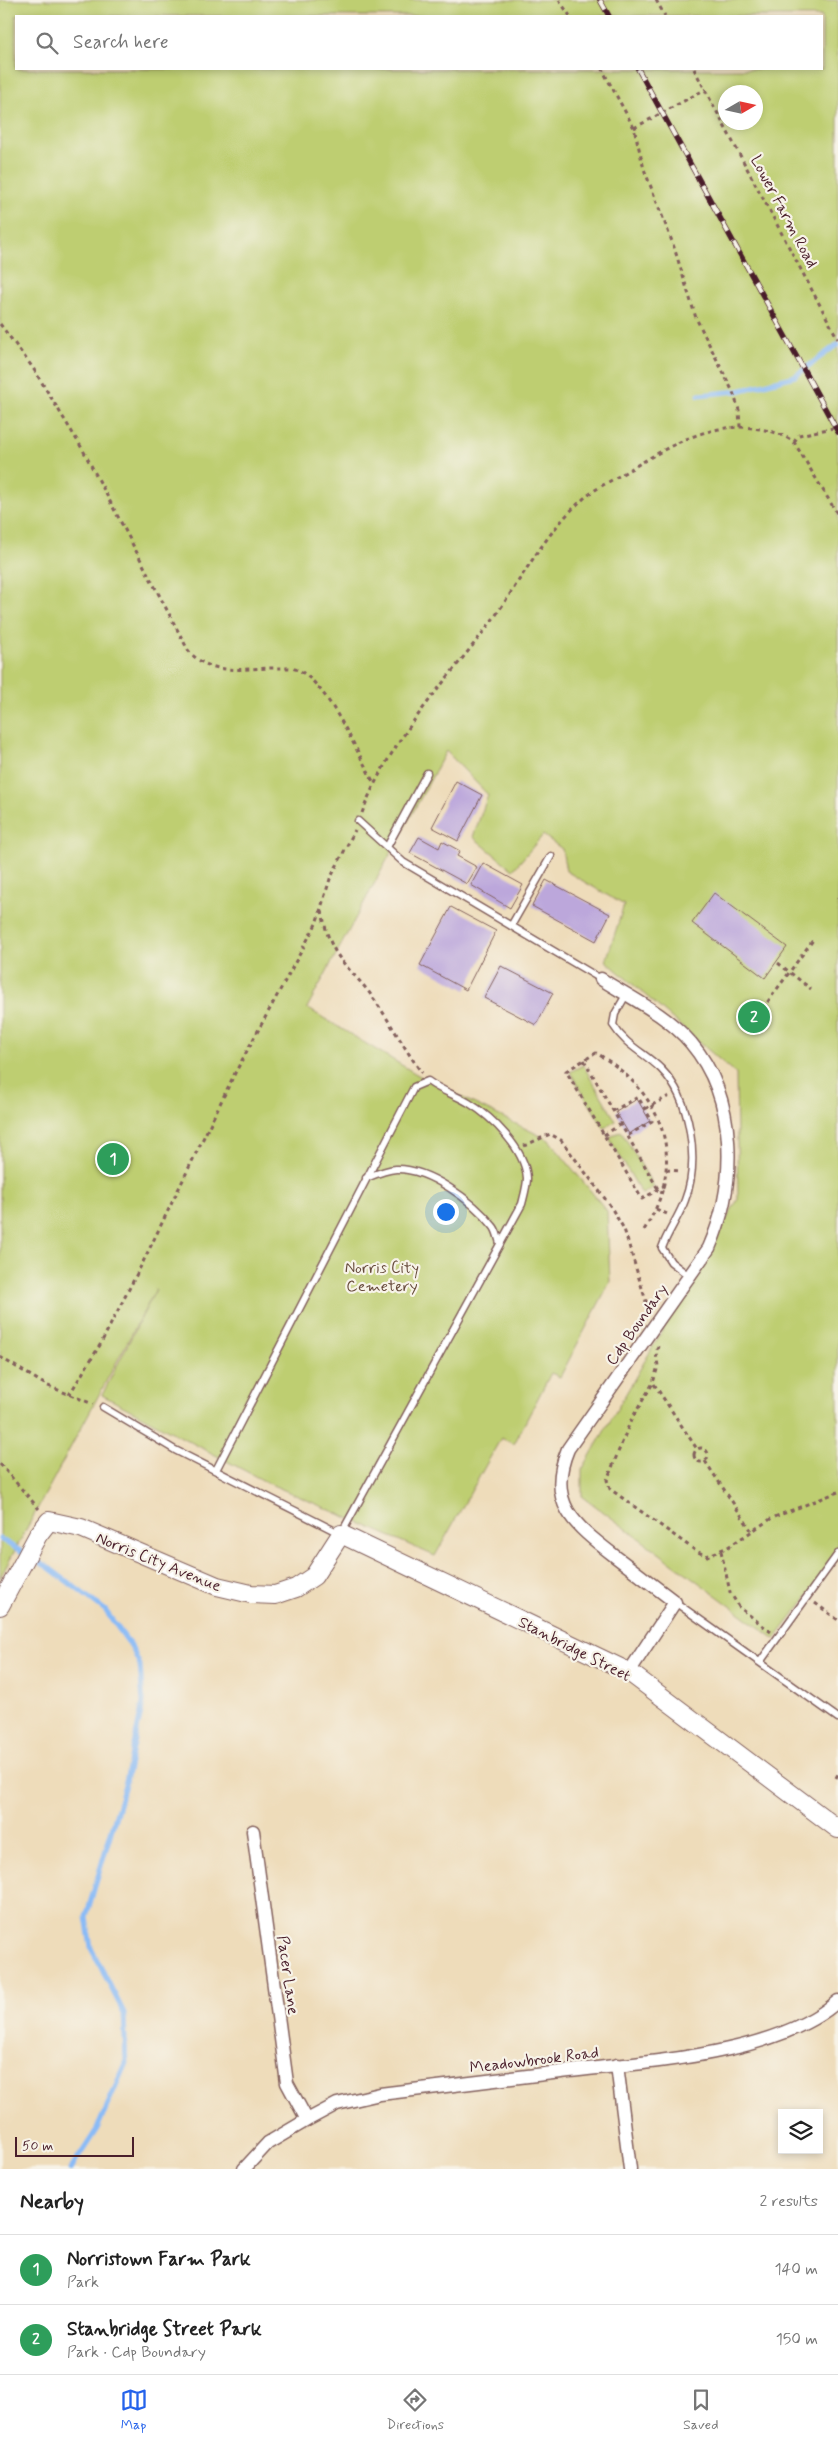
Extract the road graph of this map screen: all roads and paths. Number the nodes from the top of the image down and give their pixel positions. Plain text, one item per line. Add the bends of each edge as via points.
1 (559, 0) edge
2 (656, 0) edge
3 (569, 15) edge
4 (664, 15) edge
5 (603, 70) edge
6 (695, 70) edge
7 (706, 90) junction
8 (634, 128) junction
9 (0, 324) edge
10 (838, 339) edge
11 (740, 427) junction
12 (833, 428) dead end
13 (794, 442) junction
14 (838, 515) edge
15 (427, 773) dead end
16 (374, 783) junction
17 (358, 821) junction
18 (387, 847) junction
19 (551, 856) dead end
20 (322, 909) junction
21 (511, 926) junction
22 (813, 940) dead end
23 (778, 963) dead end
24 (789, 972) junction
25 (601, 979) joint
26 (811, 989) dead end
27 (626, 995) junction
28 (758, 1015) dead end
29 (584, 1060) junction
30 (428, 1082) junction
31 (676, 1092) junction
32 (652, 1105) junction
33 (645, 1109) junction
34 (613, 1111) junction
35 (621, 1124) junction
36 (604, 1135) junction
37 (628, 1136) junction
38 (517, 1149) junction
39 (366, 1178) junction
40 (664, 1186) junction
41 (658, 1189) junction
42 (644, 1230) dead end
43 (500, 1244) junction
44 (690, 1277) junction
45 (650, 1315) dead end
46 (658, 1346) dead end
47 (0, 1357) edge
48 (653, 1383) junction
49 (69, 1395) junction
50 (103, 1408) joint
51 (697, 1449) junction
52 (705, 1461) junction
53 (0, 1464) edge
54 (216, 1470) junction
55 (838, 1492) edge
56 (43, 1528) junction
57 (751, 1530) junction
58 (341, 1534) junction
59 (721, 1551) junction
60 (838, 1554) edge
61 (807, 1596) junction
62 (675, 1602) junction
63 (0, 1606) edge
64 (838, 1620) edge
65 (777, 1637) junction
66 (760, 1662) junction
67 (629, 1672) junction
68 (838, 1718) edge
69 (838, 1774) edge
70 (836, 1778) dead end
71 (838, 1829) edge
72 (253, 1831) dead end
73 (838, 2001) edge
74 (617, 2065) junction
75 (307, 2120) junction
76 (244, 2169) edge
77 (630, 2169) edge

1 - 3 path
2 - 4 path
5 - 8 path
6 - 7 path, Lower Farm Road
7 - 8 path
7 - 10 path, Lower Farm Road
8 - 11 path via 644,169 674,244 696,318 733,392
9 - 16 path via 38,376 83,450 195,659 210,668 283,668 307,676 330,703
11 - 13 path via 767,430
11 - 16 path via 713,429 686,438 600,487 580,502 538,553 414,721
12 - 13 path via 799,435
13 - 14 path
15 - 18 lane
16 - 17 path
17 - 18 lane
17 - 20 path via 347,850 330,879
18 - 21 lane via 403,862
19 - 21 lane
20 - 30 path via 325,932 333,950 377,1003
20 - 49 path via 218,1107 100,1345
21 - 25 lane
22 - 24 path
23 - 24 path
24 - 26 path
24 - 28 path
25 - 27 street, Cdp Boundary
27 - 31 lane via 615,1014 613,1025 622,1038 662,1070
27 - 44 street, Cdp Boundary via 667,1020 691,1043 714,1081 727,1122 729,1168 722,1212 709,1248
29 - 32 path via 596,1053 610,1062 632,1080
29 - 34 path
29 - 36 path via 566,1070
30 - 38 lane via 469,1103 505,1134
30 - 39 lane via 414,1087
31 - 32 path
31 - 44 lane via 690,1128 693,1163 686,1199 662,1248 672,1262
32 - 33 path
32 - 40 path via 666,1148
33 - 34 path via 638,1097
33 - 37 path via 652,1121
34 - 35 path
35 - 36 path
35 - 37 path
36 - 41 path via 642,1199
37 - 41 path
38 - 43 lane via 527,1177 525,1195
38 - 45 path via 550,1134 561,1140 609,1204 624,1230
39 - 43 lane via 396,1169 426,1175 465,1199 495,1227
39 - 54 lane
40 - 41 path
40 - 42 path via 655,1212
43 - 58 lane
44 - 62 street, Cdp Boundary via 568,1449 560,1476 564,1504 578,1526
46 - 48 path via 658,1366
47 - 49 path
48 - 51 path
48 - 59 path via 630,1420 607,1480 610,1489 696,1551 707,1556
49 - 50 path
50 - 54 lane
51 - 52 path via 704,1448 707,1452
51 - 52 path via 694,1459
52 - 57 path
53 - 56 path
54 - 58 lane
55 - 57 path via 772,1518
56 - 58 street, Norris City Avenue via 81,1528 217,1586 251,1594 275,1595 296,1588 314,1576
56 - 63 street
57 - 59 path
58 - 67 street, Stanbridge Street
59 - 65 path via 730,1592 739,1607
60 - 61 lane
61 - 64 path
61 - 65 lane
62 - 66 lane
62 - 67 street
65 - 66 lane
66 - 68 lane
67 - 71 street, Stanbridge Street
69 - 70 path
72 - 75 street, Pacer Lane via 287,2083
73 - 74 street, Meadowbrook Road via 829,2010 796,2028 755,2041 706,2053
74 - 75 street, Meadowbrook Road via 380,2094 337,2104
74 - 77 street
75 - 76 street, Meadowbrook Road via 268,2143

